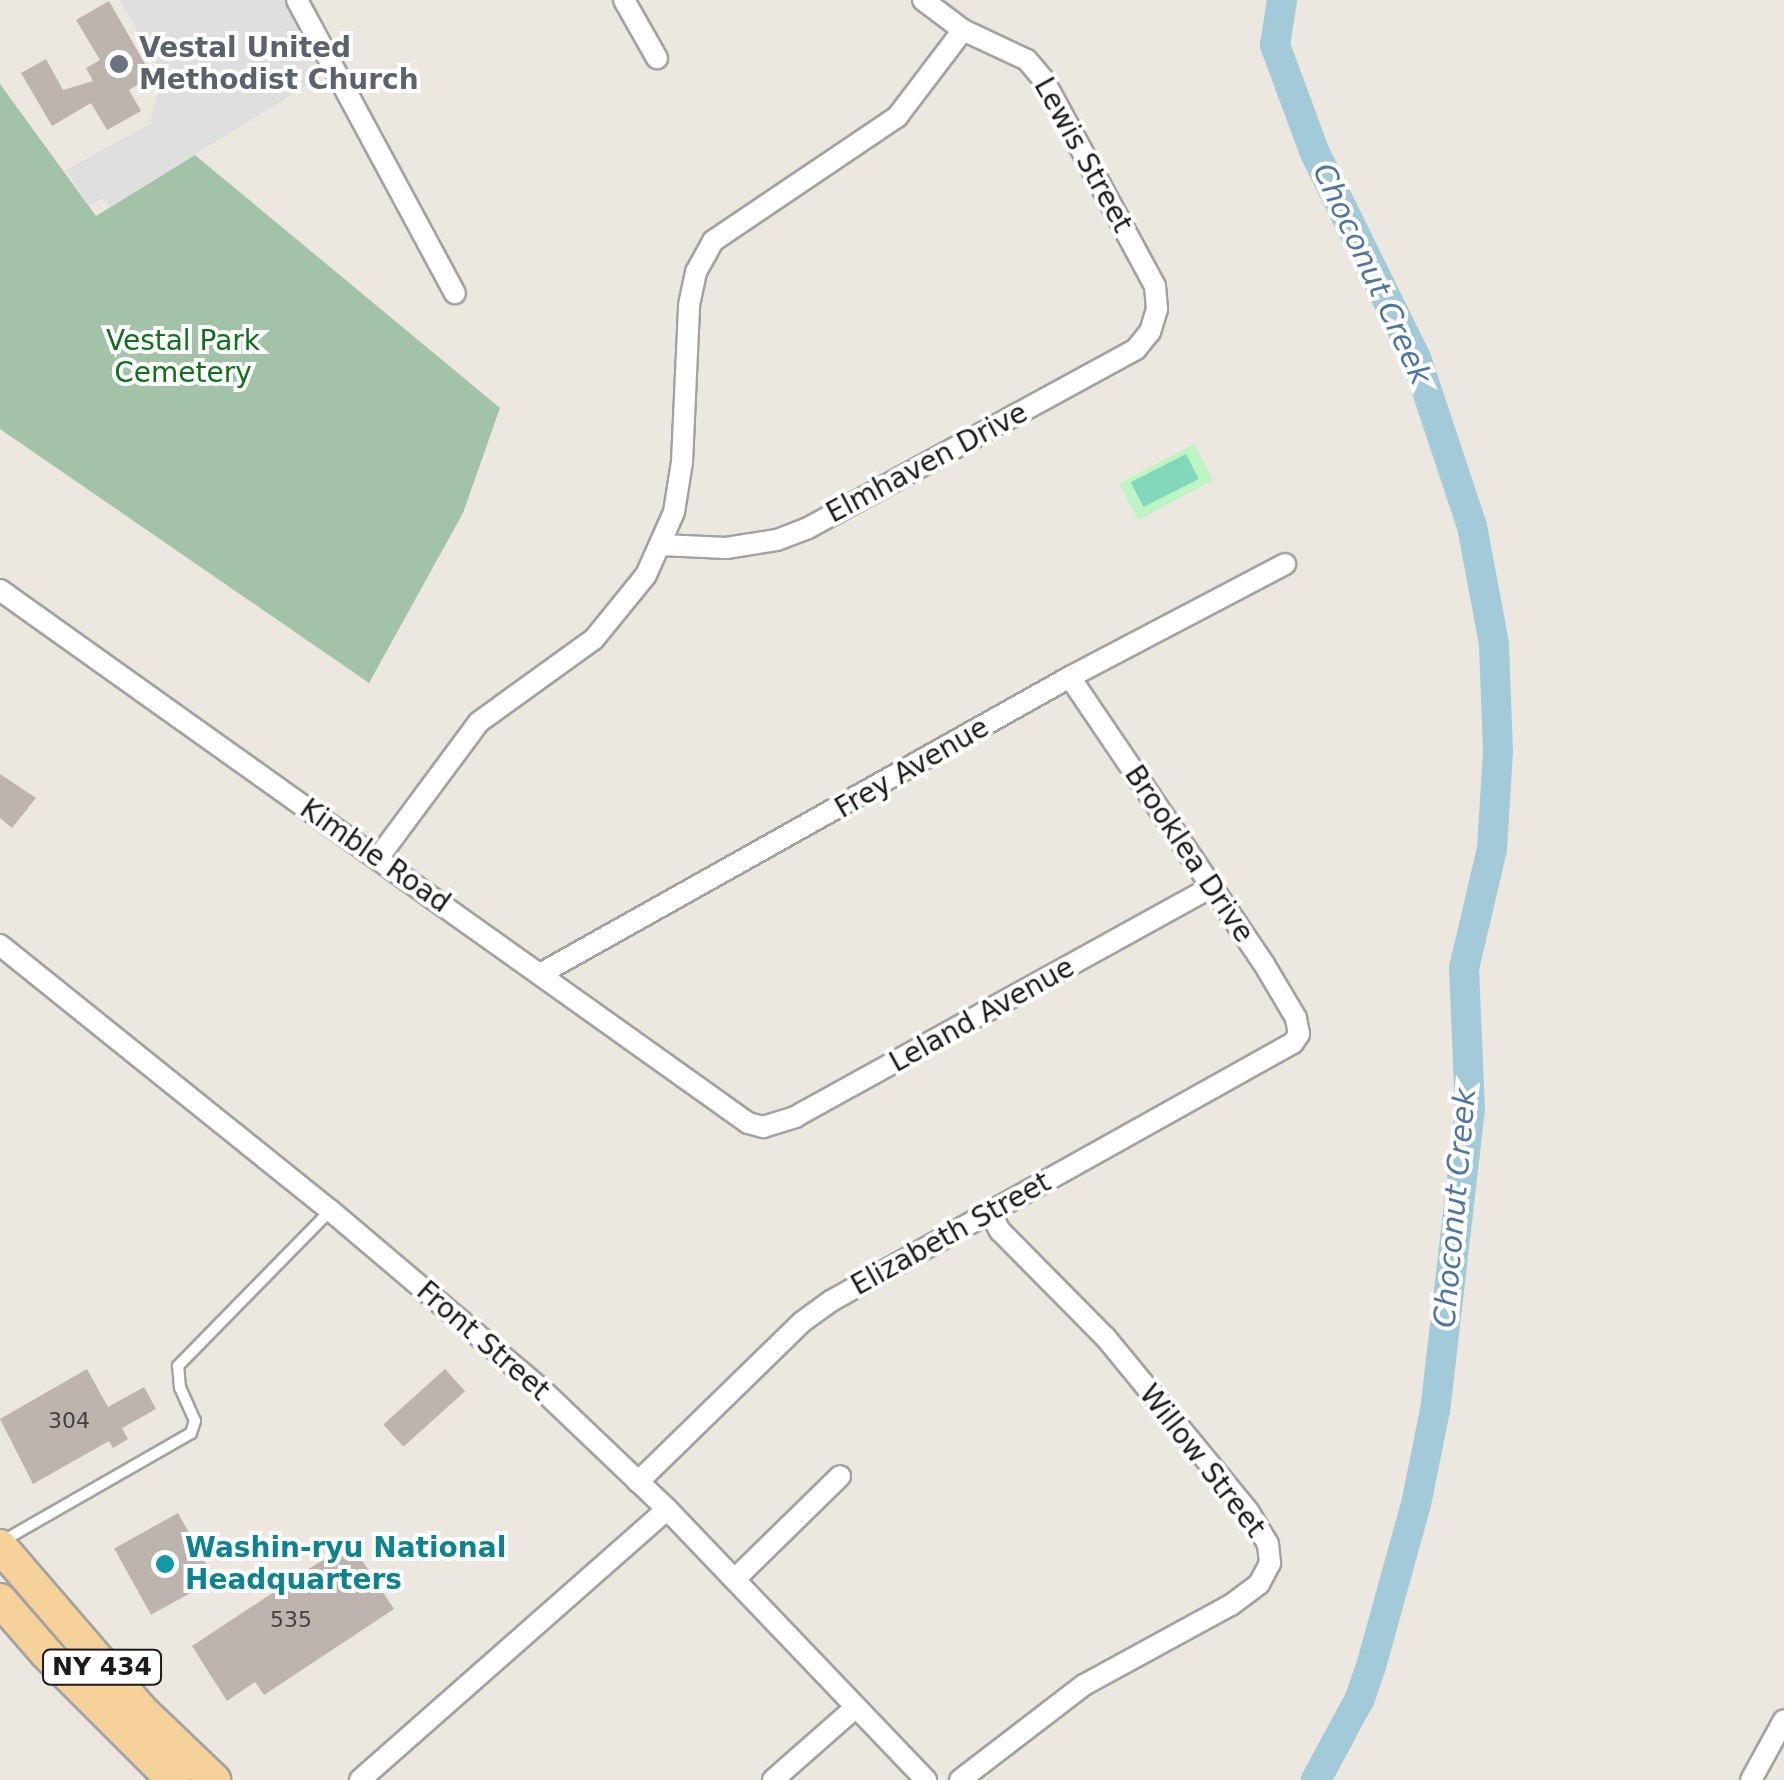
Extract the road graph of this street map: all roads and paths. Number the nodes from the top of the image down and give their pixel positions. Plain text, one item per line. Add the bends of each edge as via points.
1 (297, 0) edge
2 (624, 0) edge
3 (922, 0) edge
4 (964, 30) junction
5 (657, 58) dead end
6 (455, 293) dead end
7 (1157, 309) joint
8 (662, 545) junction
9 (1285, 564) dead end
10 (0, 590) edge
11 (1070, 677) junction
12 (378, 858) junction
13 (1210, 888) junction
14 (0, 945) edge
15 (540, 974) junction
16 (1299, 1034) joint
17 (748, 1123) joint
18 (330, 1210) junction
19 (990, 1212) junction
20 (840, 1476) dead end
21 (638, 1482) junction
22 (667, 1509) junction
23 (0, 1544) edge
24 (735, 1579) junction
25 (0, 1600) edge
26 (855, 1708) junction
27 (1784, 1720) edge
28 (173, 1780) edge
29 (214, 1780) edge
30 (360, 1780) edge
31 (773, 1780) edge
32 (926, 1780) edge
33 (960, 1780) edge
34 (1751, 1780) edge

1 - 6 street
2 - 5 street
3 - 4 street, Lewis Street
4 - 7 street, Lewis Street via 1026,60 1043,79 1155,286
4 - 8 street via 896,116 713,242 696,272 689,305 682,462
7 - 8 street, Elmhaven Drive via 1136,348 808,528 726,548
8 - 12 street via 594,639 479,722
9 - 11 street, Frey Avenue
10 - 12 street, Kimble Road
11 - 13 street, Brooklea Drive
11 - 15 street, Frey Avenue
12 - 15 street, Kimble Road
13 - 16 street, Brooklea Drive via 1272,978
13 - 17 street, Leland Avenue via 795,1117 763,1127
14 - 18 street, Front Street
15 - 17 street, Kimble Road
16 - 19 street, Elizabeth Street via 1294,1044
18 - 21 street, Front Street via 539,1387
18 - 23 lane via 178,1366 195,1421 191,1433
19 - 21 street, Elizabeth Street via 802,1322
19 - 33 street, Willow Street via 1249,1512 1268,1544 1270,1563 1259,1584 1231,1604 1084,1685
20 - 24 street
21 - 22 street, Front Street
22 - 24 street, Front Street
22 - 30 street
23 - 29 main road, NY 434 via 129,1697
24 - 26 street, Front Street
25 - 28 main road, NY 434
26 - 31 street
26 - 32 street, Front Street
27 - 34 street

